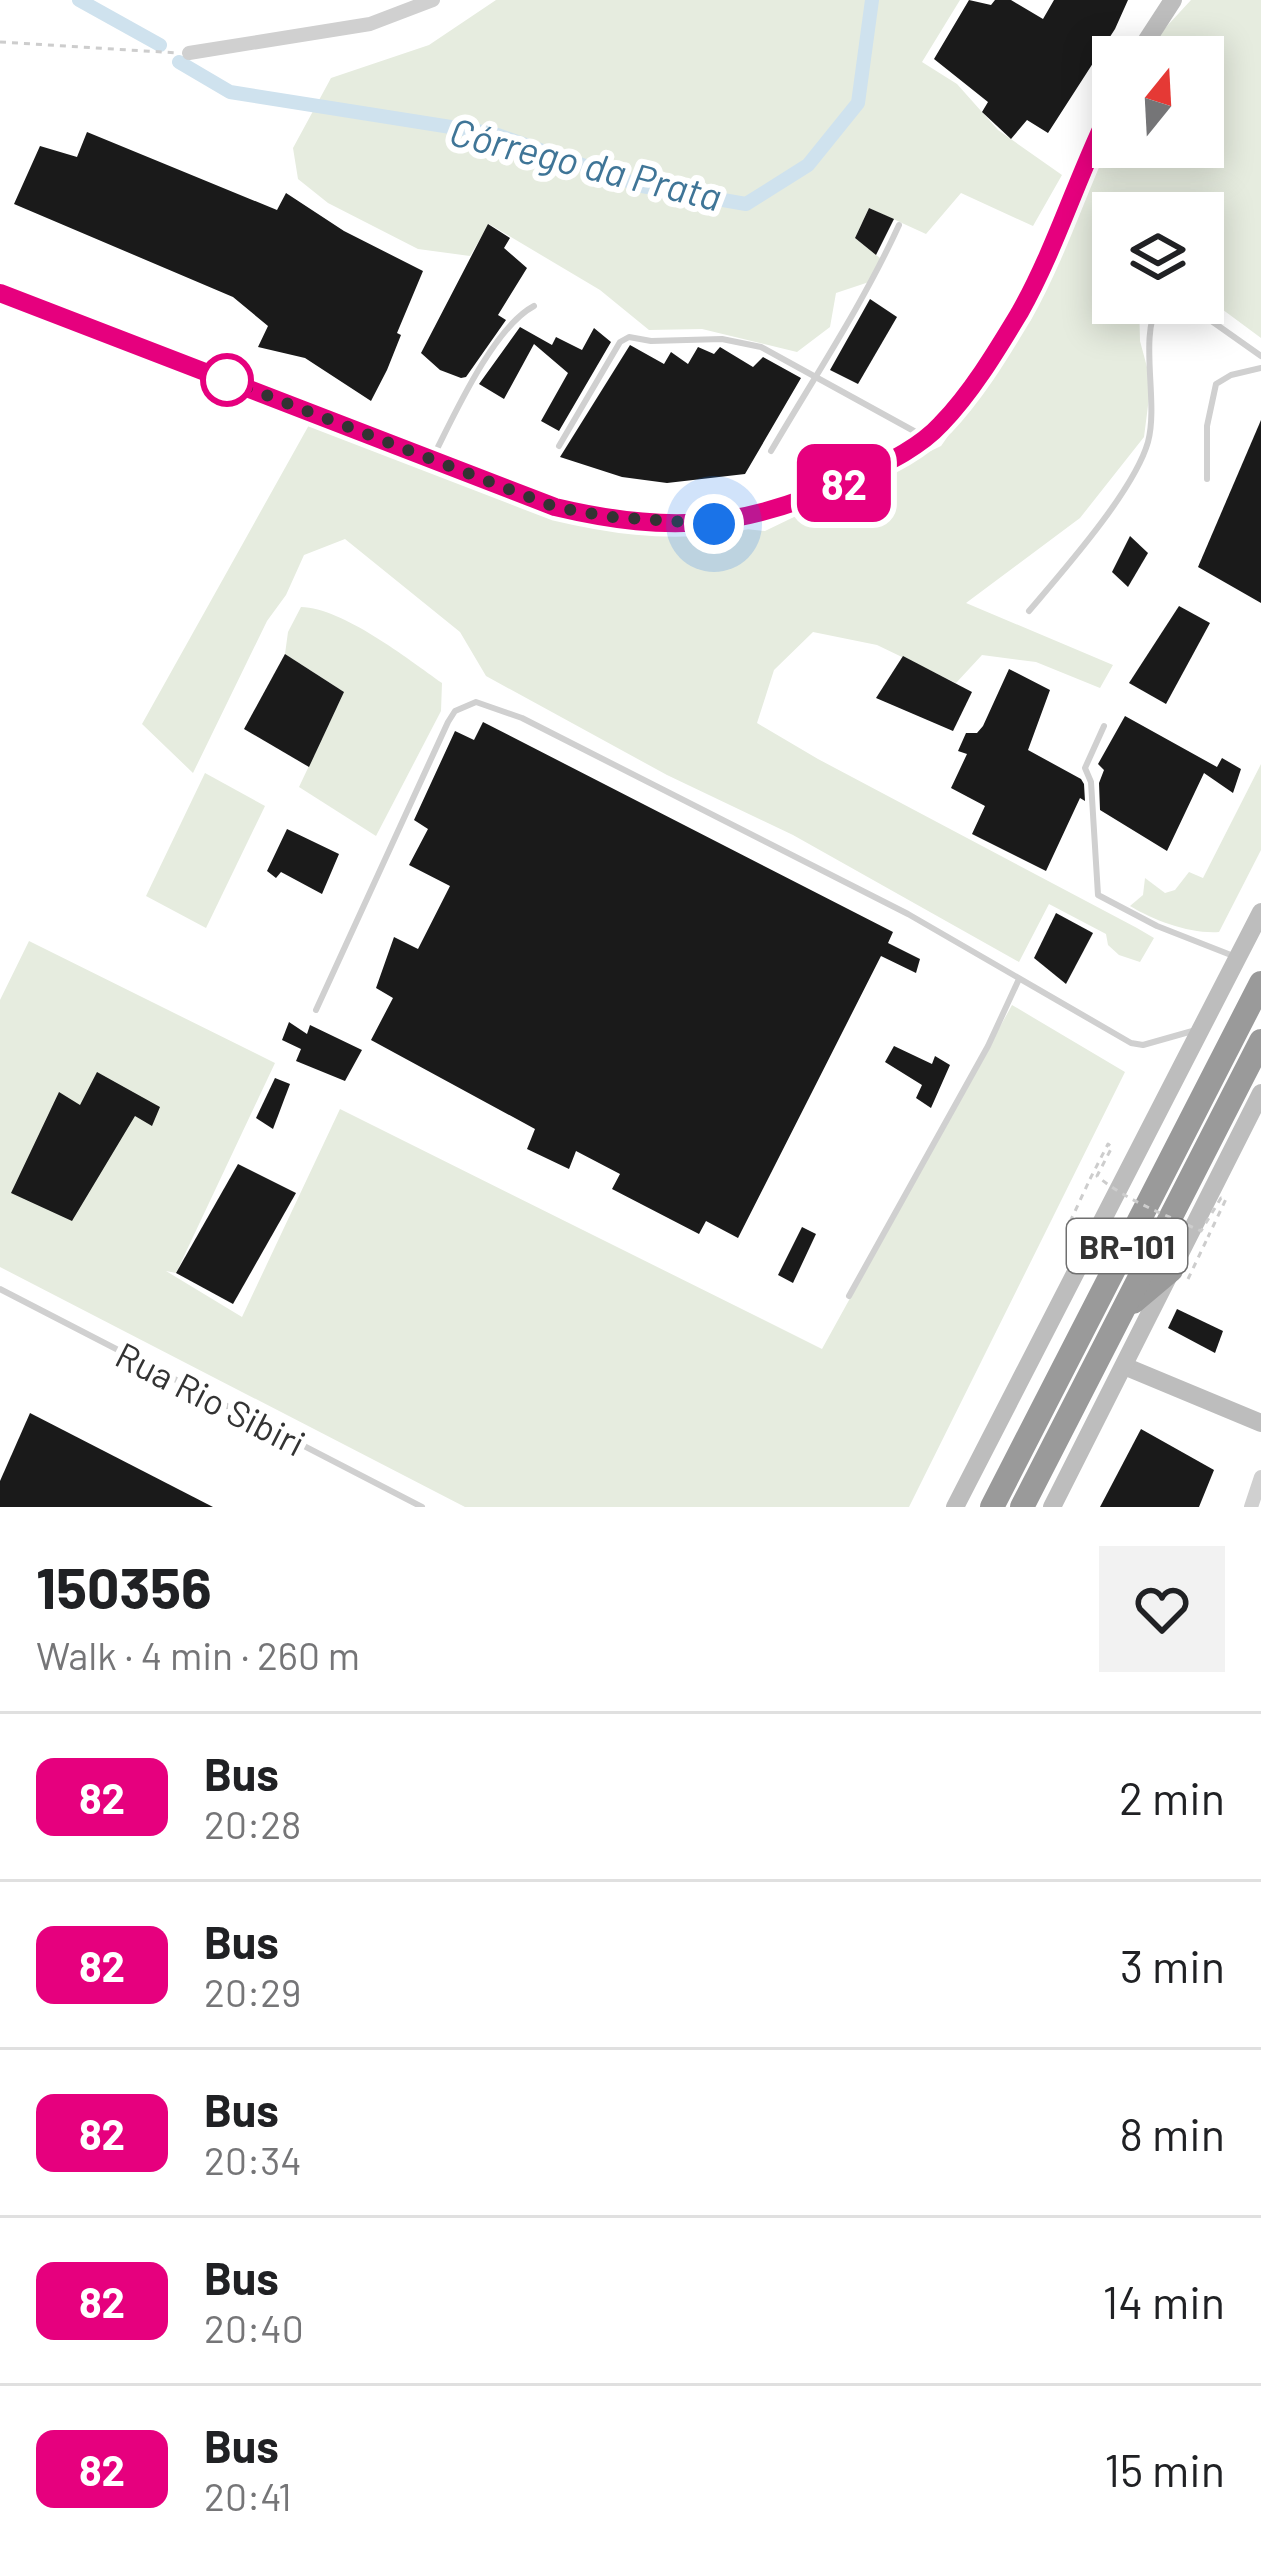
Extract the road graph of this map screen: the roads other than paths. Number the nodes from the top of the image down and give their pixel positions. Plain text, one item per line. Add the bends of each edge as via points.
1 (433, 0) edge
2 (1172, 0) edge
3 (1149, 36) edge
4 (189, 53) road end
5 (1092, 151) edge
6 (899, 225) dead end
7 (0, 293) edge
8 (534, 306) dead end
9 (1152, 324) edge
10 (1216, 324) edge
11 (1261, 356) edge
12 (1261, 368) edge
13 (816, 374) junction
14 (926, 438) junction
15 (559, 446) dead end
16 (771, 451) dead end
17 (431, 459) junction
18 (1207, 479) dead end
19 (1029, 611) dead end
20 (1104, 726) dead end
21 (1261, 912) edge
22 (1238, 958) junction
23 (1019, 979) junction
24 (1261, 983) edge
25 (316, 1010) dead end
26 (1201, 1029) junction
27 (1261, 1041) edge
28 (1259, 1100) edge
29 (1242, 1128) junction
30 (1261, 1138) edge
31 (1171, 1270) junction
32 (0, 1289) edge
33 (849, 1297) dead end
34 (1122, 1312) junction
35 (1124, 1366) junction
36 (1259, 1418) edge
37 (1261, 1478) edge
38 (422, 1507) edge
39 (955, 1507) edge
40 (992, 1507) edge
41 (1022, 1507) edge
42 (1052, 1507) edge
43 (1251, 1507) edge

1 - 4 street via 370,24
2 - 3 main road
5 - 14 main road via 1020,311
6 - 13 lane via 873,285
7 - 17 main road
8 - 17 lane via 511,320
9 - 19 lane via 1153,400 1143,456
10 - 11 lane
12 - 18 lane via 1216,384
13 - 14 lane
13 - 15 lane via 741,342 624,338
13 - 16 lane
14 - 17 main road via 826,491 714,524 577,512
20 - 22 lane via 1085,768 1098,895
21 - 22 main road
22 - 26 main road
23 - 25 lane via 908,914 476,702 448,722
23 - 26 lane via 1138,1045
23 - 33 lane
24 - 40 highway, BR-101
26 - 39 main road
27 - 34 highway, BR-101
28 - 29 main road
29 - 30 street
29 - 31 main road
31 - 34 highway
31 - 35 main road
32 - 38 lane, Rua Rio Sibiri
34 - 41 highway, BR-101
35 - 36 main road
35 - 42 main road
37 - 43 street

